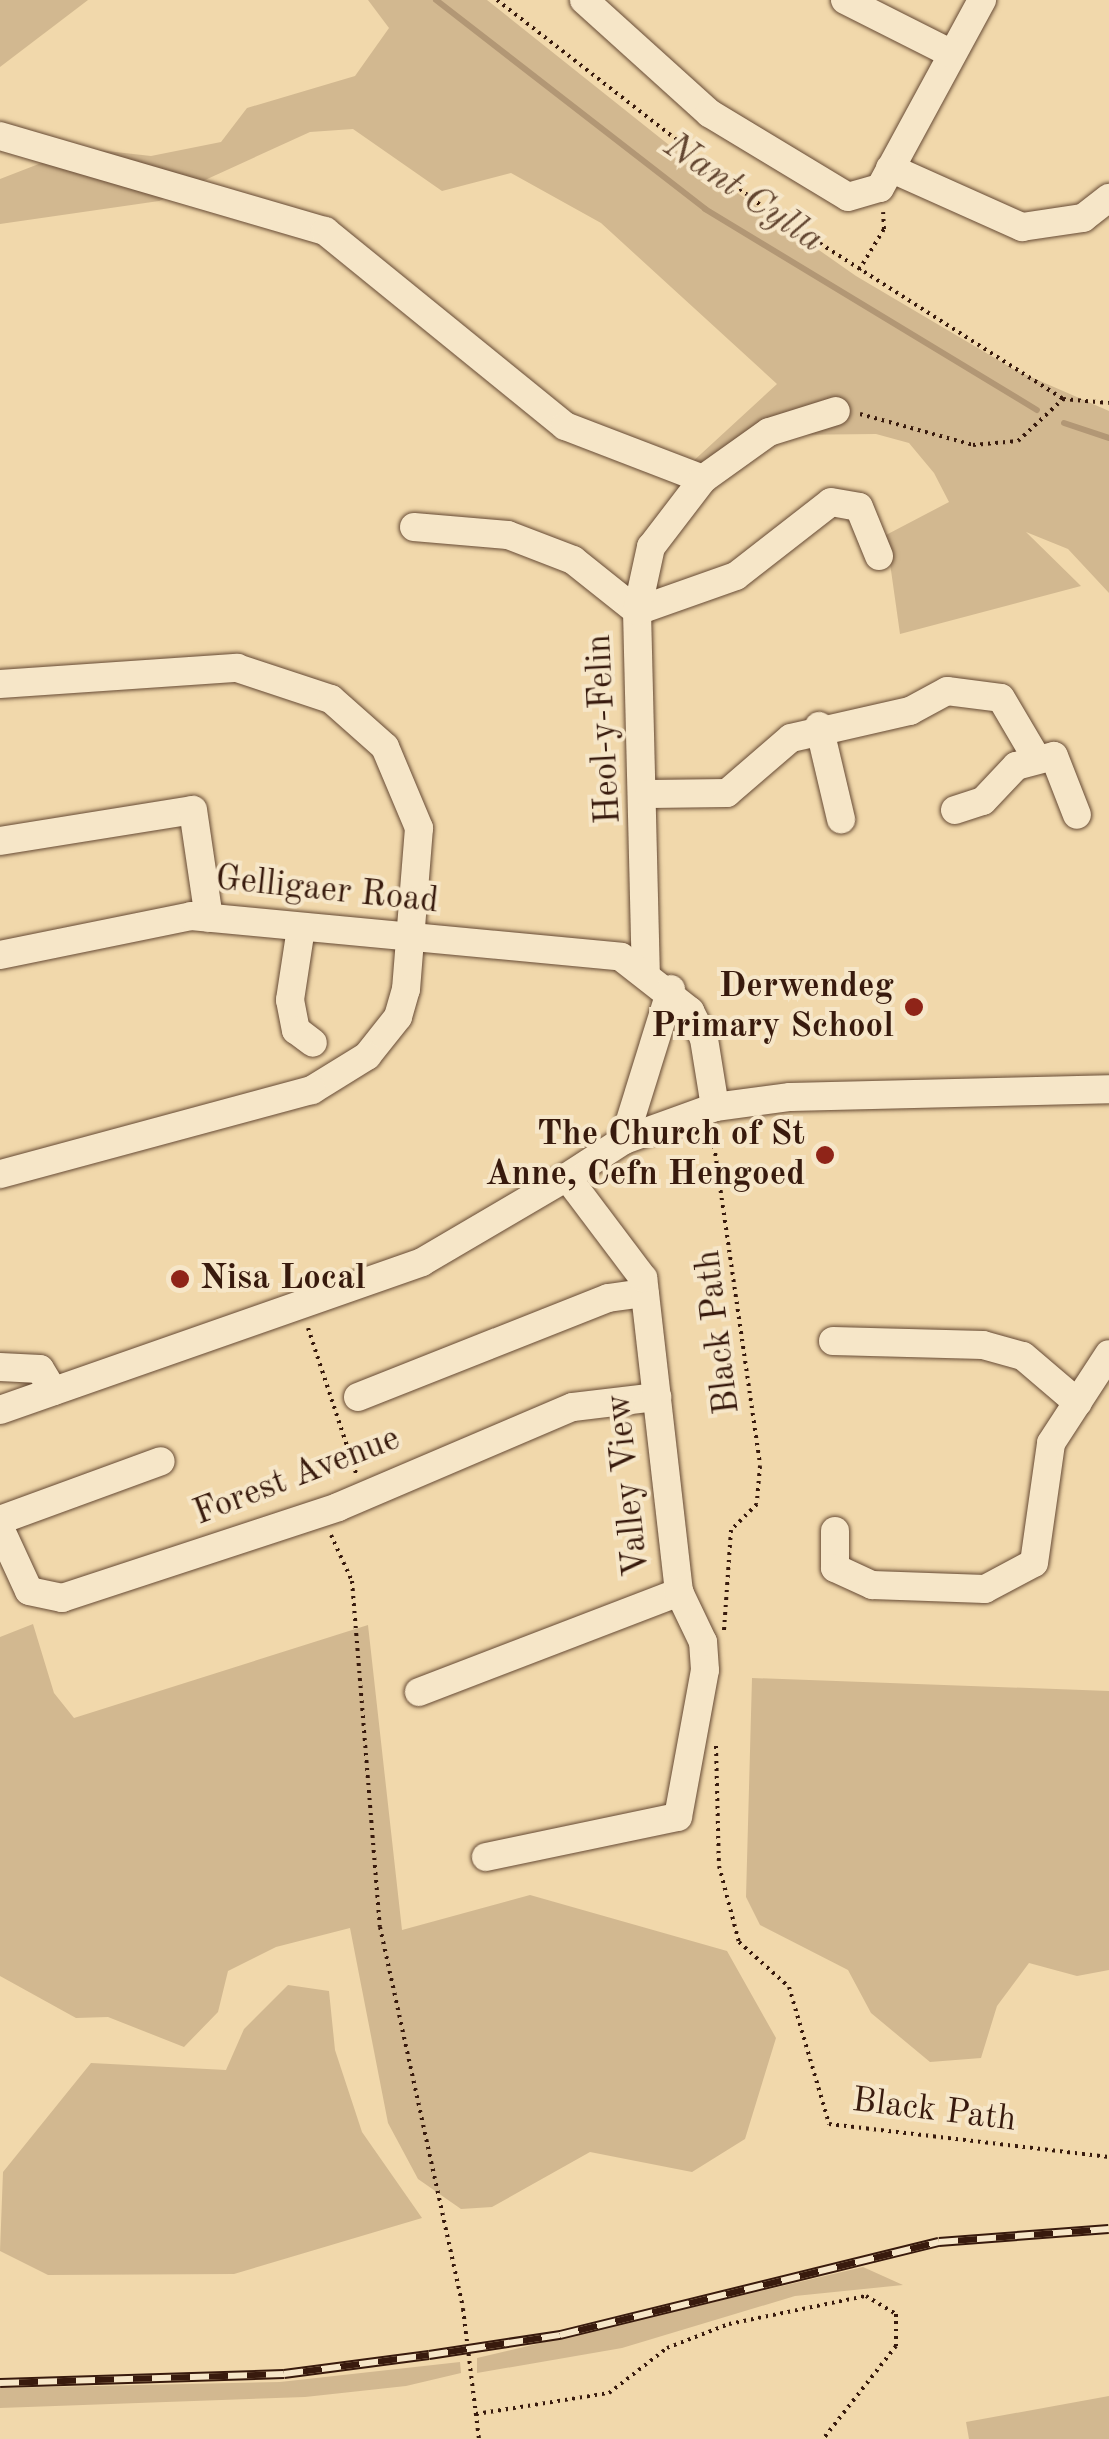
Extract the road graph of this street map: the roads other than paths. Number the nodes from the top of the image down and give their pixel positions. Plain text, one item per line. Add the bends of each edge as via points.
1 (584, 0) edge
2 (845, 0) edge
3 (982, 0) edge
4 (952, 54) junction
5 (0, 136) edge
6 (885, 178) junction
7 (1109, 198) edge
8 (836, 411) road end
9 (703, 478) junction
10 (414, 527) dead end
11 (879, 556) dead end
12 (638, 612) junction
13 (0, 684) edge
14 (818, 726) junction
15 (1036, 760) junction
16 (648, 794) junction
17 (955, 810) dead end
18 (1076, 815) dead end
19 (842, 819) dead end
20 (0, 841) edge
21 (210, 918) junction
22 (301, 928) junction
23 (413, 939) junction
24 (0, 955) edge
25 (646, 969) junction
26 (671, 989) junction
27 (313, 1044) dead end
28 (1109, 1089) edge
29 (712, 1108) junction
30 (624, 1140) junction
31 (0, 1174) edge
32 (567, 1177) junction
33 (645, 1293) junction
34 (832, 1341) dead end
35 (1109, 1354) edge
36 (0, 1367) edge
37 (53, 1392) junction
38 (358, 1397) dead end
39 (657, 1397) junction
40 (1078, 1403) junction
41 (0, 1410) edge
42 (161, 1461) dead end
43 (0, 1520) edge
44 (0, 1528) edge
45 (835, 1530) dead end
46 (679, 1592) junction
47 (419, 1692) dead end
48 (486, 1857) dead end

1 - 6 street via 709,113 825,187 848,197
2 - 4 street
3 - 4 street
4 - 6 street
5 - 9 street via 325,231 564,426
6 - 7 street via 1022,227 1083,218
8 - 9 street via 770,432
9 - 12 street via 651,548
10 - 12 street, Heol-y-Felin via 508,534 573,560
11 - 12 street via 859,507 831,502 736,576
12 - 16 street, Heol-y-Felin
13 - 23 street via 238,668 332,699 385,748 419,828
14 - 15 street via 881,718 947,691 976,690 1002,698
14 - 16 street via 727,793
14 - 19 street
15 - 17 street via 983,801
15 - 18 street
16 - 25 street, Heol-y-Felin
20 - 21 street via 193,810
21 - 22 street, Gelligaer Road
21 - 24 street, Gelligaer Road
22 - 23 street, Gelligaer Road
22 - 27 street via 290,1000 296,1030
23 - 25 street, Gelligaer Road via 596,952
23 - 31 street via 398,1018 343,1073
25 - 26 street, Gelligaer Road
26 - 29 street, Gelligaer Road via 704,1039
26 - 30 street
28 - 29 street
29 - 30 street
30 - 32 street
32 - 33 street, Valley View
32 - 37 street via 422,1262
33 - 38 street via 608,1298
33 - 39 street, Valley View
34 - 40 street via 982,1345 1023,1356
35 - 40 street
36 - 37 street via 40,1368
37 - 41 street
39 - 44 street, Forest Avenue via 573,1407 322,1512 47,1600 29,1591
39 - 46 street, Valley View
40 - 45 street via 1051,1443 1034,1563 985,1589 872,1585 835,1568
42 - 43 street
46 - 47 street, Valley View
46 - 48 street via 703,1642 705,1670 678,1817

